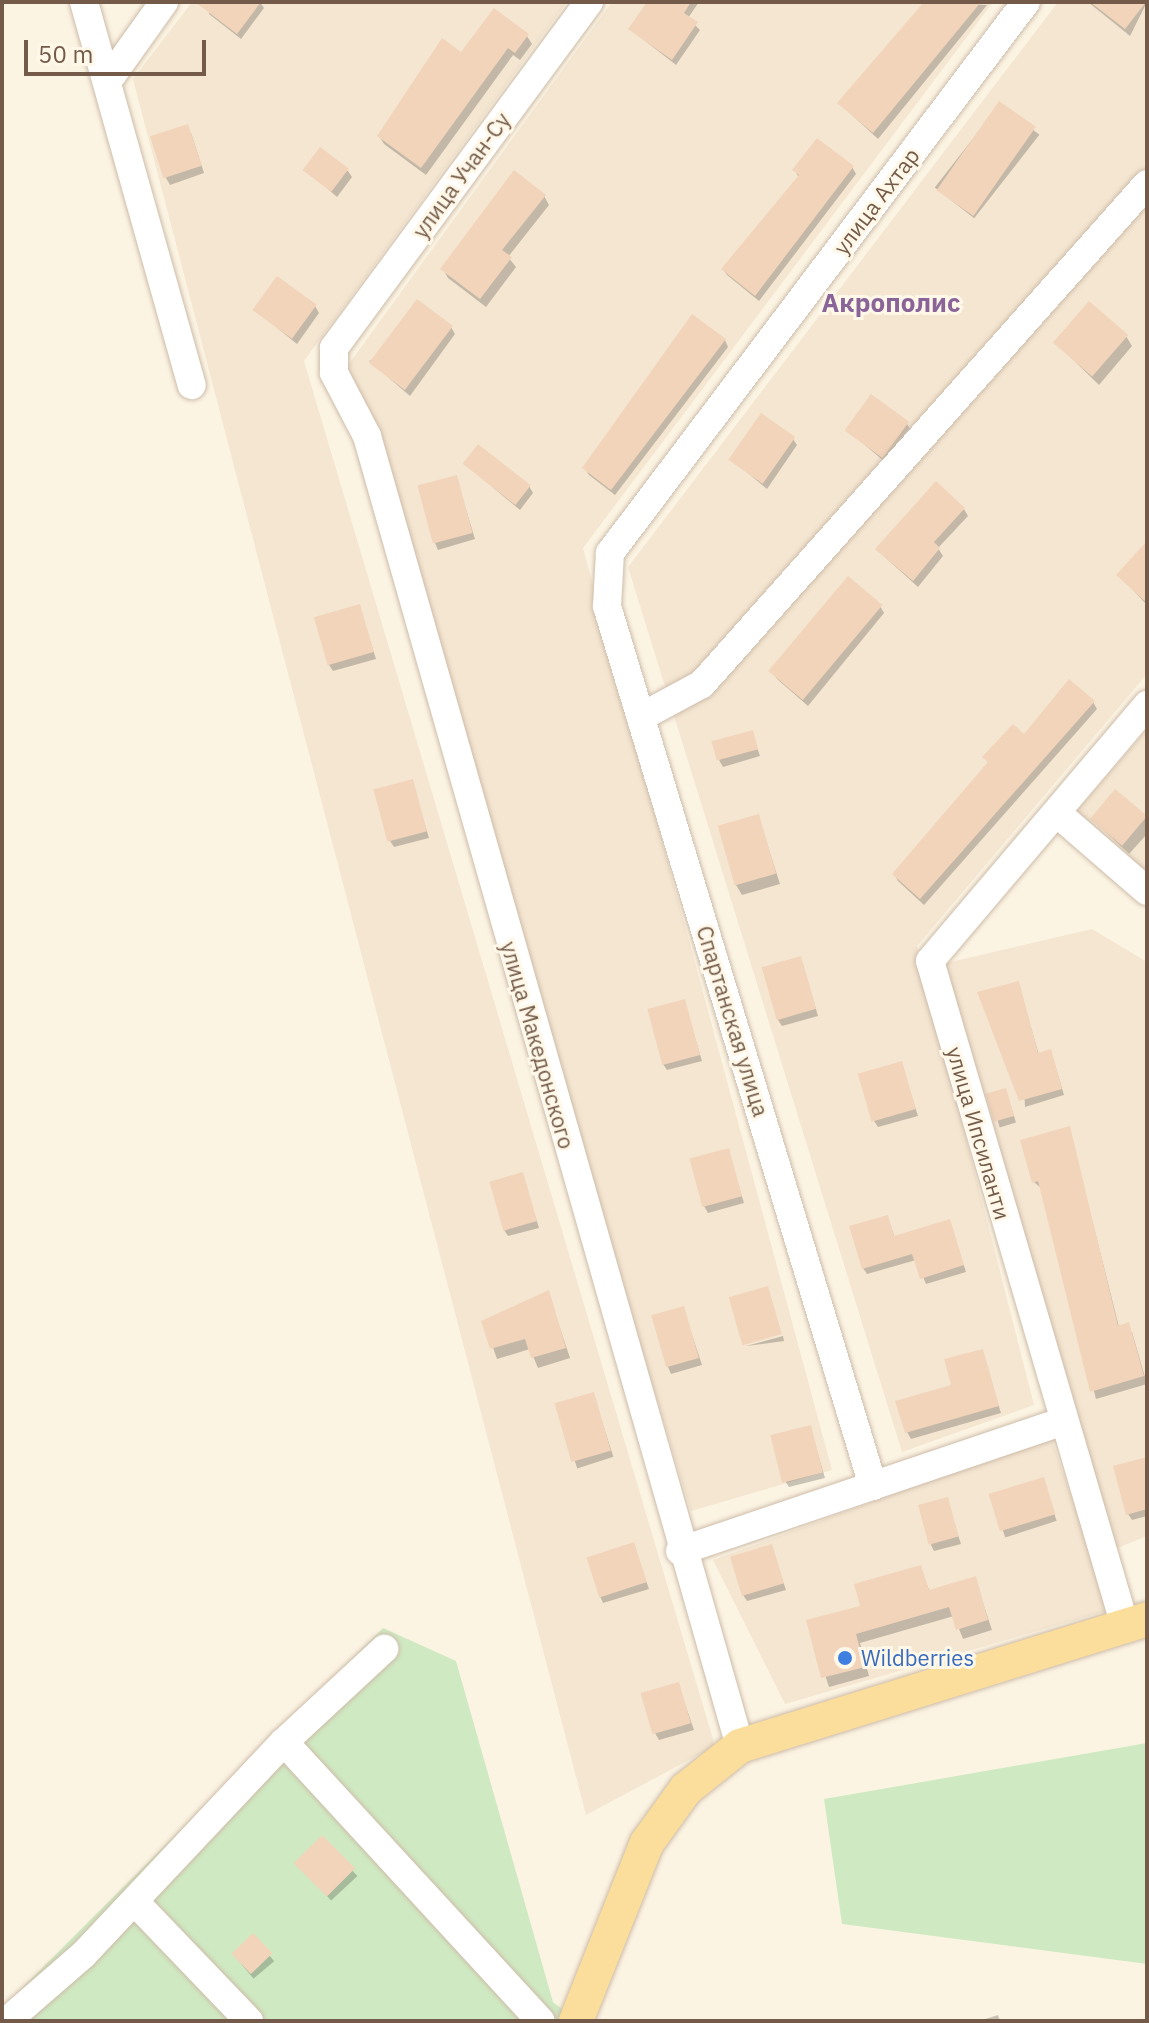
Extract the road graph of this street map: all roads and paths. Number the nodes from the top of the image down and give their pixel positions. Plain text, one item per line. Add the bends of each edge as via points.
1 (84, 2) edge
2 (164, 2) edge
3 (589, 2) edge
4 (1026, 2) edge
5 (107, 82) junction
6 (1147, 184) edge
7 (334, 348) joint
8 (192, 385) dead end
9 (610, 553) joint
10 (1147, 705) edge
11 (641, 717) junction
12 (1057, 813) junction
13 (1147, 891) edge
14 (1062, 1422) junction
15 (873, 1486) junction
16 (680, 1551) junction
17 (1136, 1622) edge
18 (384, 1649) dead end
19 (284, 1742) junction
20 (740, 1746) junction
21 (135, 1902) junction
22 (7, 2021) edge
23 (249, 2021) edge
24 (541, 2021) edge
25 (576, 2021) edge

1 - 5 street
2 - 5 street
3 - 7 street, улица Учан-Су
4 - 9 street, улица Ахтар
5 - 8 street
6 - 11 street via 702,684
7 - 16 street, улица Македонского via 334,373 367,436
9 - 11 street, Спартанская улица via 607,606
10 - 12 street, улица Ипсиланти
11 - 15 street, Спартанская улица
12 - 13 street
12 - 14 street, улица Ипсиланти via 930,961
14 - 15 street
14 - 17 street, улица Ипсиланти
15 - 16 street
16 - 20 street, улица Македонского
17 - 20 main road
18 - 19 street
19 - 21 street
19 - 24 street
20 - 25 main road via 686,1789 647,1843
21 - 22 street
21 - 23 street

